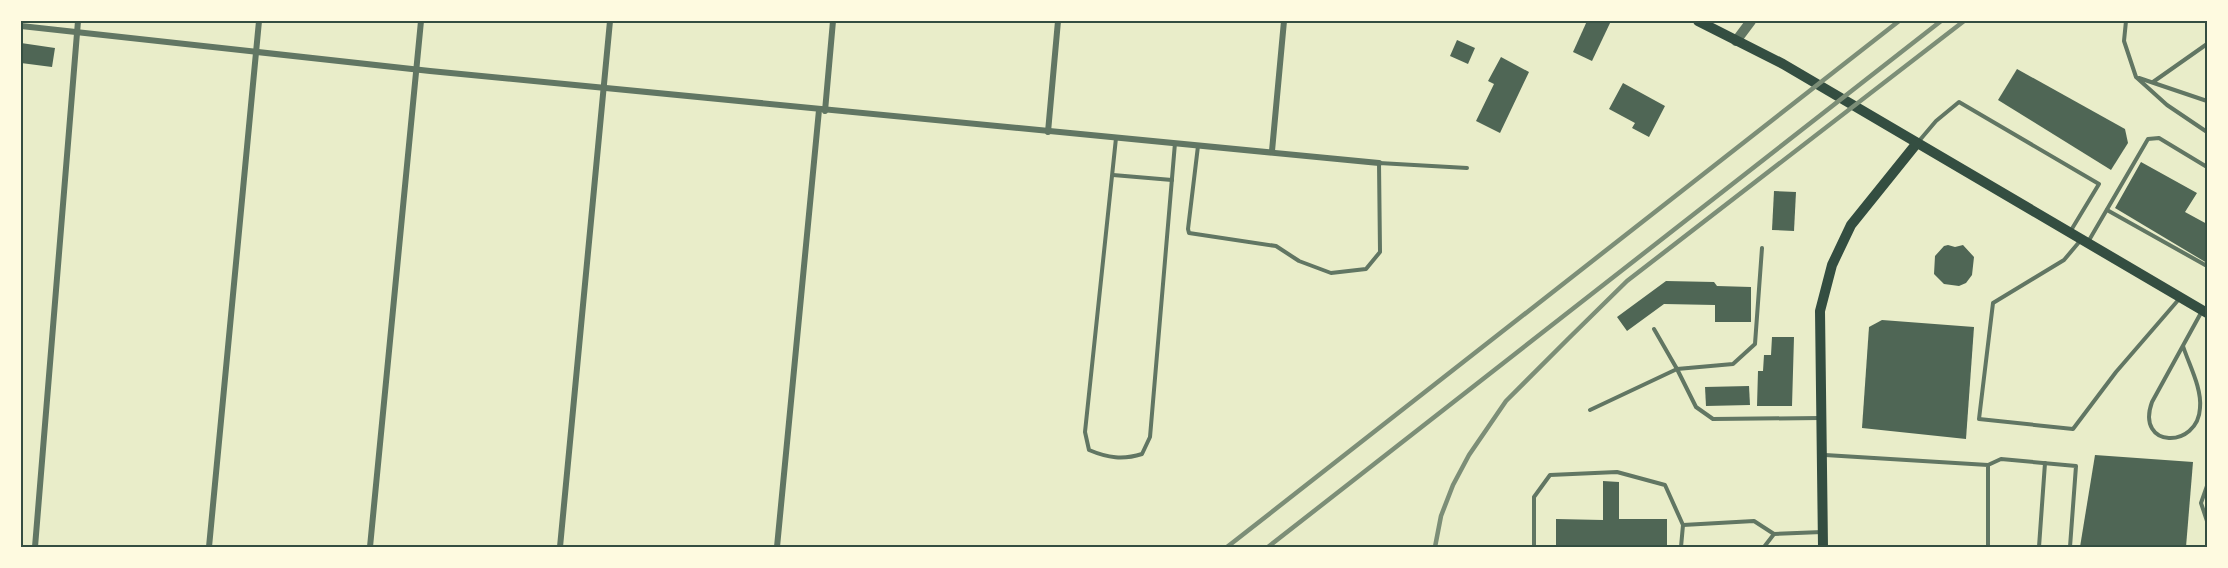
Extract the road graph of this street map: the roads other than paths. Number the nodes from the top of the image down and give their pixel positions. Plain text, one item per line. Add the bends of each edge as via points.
1 (78, 21) edge
2 (259, 21) edge
3 (422, 21) edge
4 (610, 21) edge
5 (834, 21) edge
6 (1058, 21) edge
7 (1284, 21) edge
8 (1698, 21) edge
9 (1751, 21) edge
10 (2126, 21) edge
11 (21, 26) edge
12 (77, 33) junction
13 (1736, 41) junction
14 (2207, 44) edge
15 (256, 51) junction
16 (417, 70) junction
17 (2136, 77) junction
18 (2153, 82) junction
19 (604, 88) junction
20 (2207, 100) edge
21 (822, 110) junction
22 (1048, 132) junction
23 (2207, 132) edge
24 (1116, 138) junction
25 (1175, 143) junction
26 (1917, 143) junction
27 (1198, 145) junction
28 (1272, 151) junction
29 (1379, 163) junction
30 (2207, 167) edge
31 (1467, 168) dead end
32 (1113, 175) junction
33 (1172, 180) junction
34 (2107, 210) junction
35 (2070, 233) junction
36 (2084, 241) junction
37 (1762, 248) dead end
38 (2207, 266) edge
39 (2181, 297) junction
40 (2205, 312) edge
41 (1653, 329) dead end
42 (2183, 346) junction
43 (1677, 369) junction
44 (1590, 410) dead end
45 (1820, 418) junction
46 (1821, 454) junction
47 (2045, 463) junction
48 (1988, 465) junction
49 (2207, 486) edge
50 (2207, 521) edge
51 (1683, 525) junction
52 (1822, 532) junction
53 (1774, 534) junction
54 (35, 547) edge
55 (209, 547) edge
56 (370, 547) edge
57 (560, 547) edge
58 (777, 547) edge
59 (1534, 547) edge
60 (1681, 547) edge
61 (1764, 547) edge
62 (1823, 547) edge
63 (1988, 547) edge
64 (2039, 547) edge
65 (2070, 547) edge

1 - 12 street
2 - 15 street
3 - 16 street
4 - 19 street
5 - 21 street
6 - 22 street
7 - 28 street
8 - 13 main road
9 - 13 street
10 - 17 lane via 2124,41
11 - 12 street
12 - 15 street
12 - 54 street
13 - 26 main road via 1783,64
14 - 18 lane
15 - 16 street
15 - 55 street
16 - 19 street
16 - 56 street
17 - 18 lane
17 - 23 lane via 2167,105
18 - 20 lane
19 - 21 street
19 - 57 street
21 - 22 street
21 - 58 street
22 - 24 street
24 - 25 street
24 - 32 lane
25 - 27 street
25 - 33 lane
26 - 35 main road
26 - 35 lane via 1959,102 2099,184
26 - 45 main road via 1851,225 1832,265 1820,311
27 - 28 street
27 - 29 lane via 1189,233 1276,246 1299,261 1331,273 1366,270 1380,252
28 - 29 street
29 - 31 lane
30 - 34 lane via 2159,138 2148,139
32 - 33 lane
32 - 33 lane via 1085,432 1089,450 1127,459 1142,454 1150,437
34 - 36 lane
34 - 38 lane
35 - 36 main road
36 - 39 main road
36 - 39 lane via 2064,260 1994,303 1979,419 2073,429
37 - 43 lane via 1755,344 1733,364
39 - 40 main road
40 - 42 lane
41 - 43 lane
42 - 42 lane via 2148,414 2149,426 2167,438 2180,437 2190,430 2198,421 2201,407
43 - 44 lane
43 - 45 lane via 1696,407 1713,419
45 - 46 main road
46 - 48 lane
46 - 52 main road
47 - 48 lane via 2001,459
47 - 64 lane
47 - 65 lane via 2076,466
48 - 63 lane
49 - 50 lane via 2201,503
51 - 53 lane via 1754,521
51 - 59 lane via 1665,485 1617,472 1550,475 1534,497
51 - 60 lane
52 - 53 lane
52 - 62 main road
53 - 61 lane

